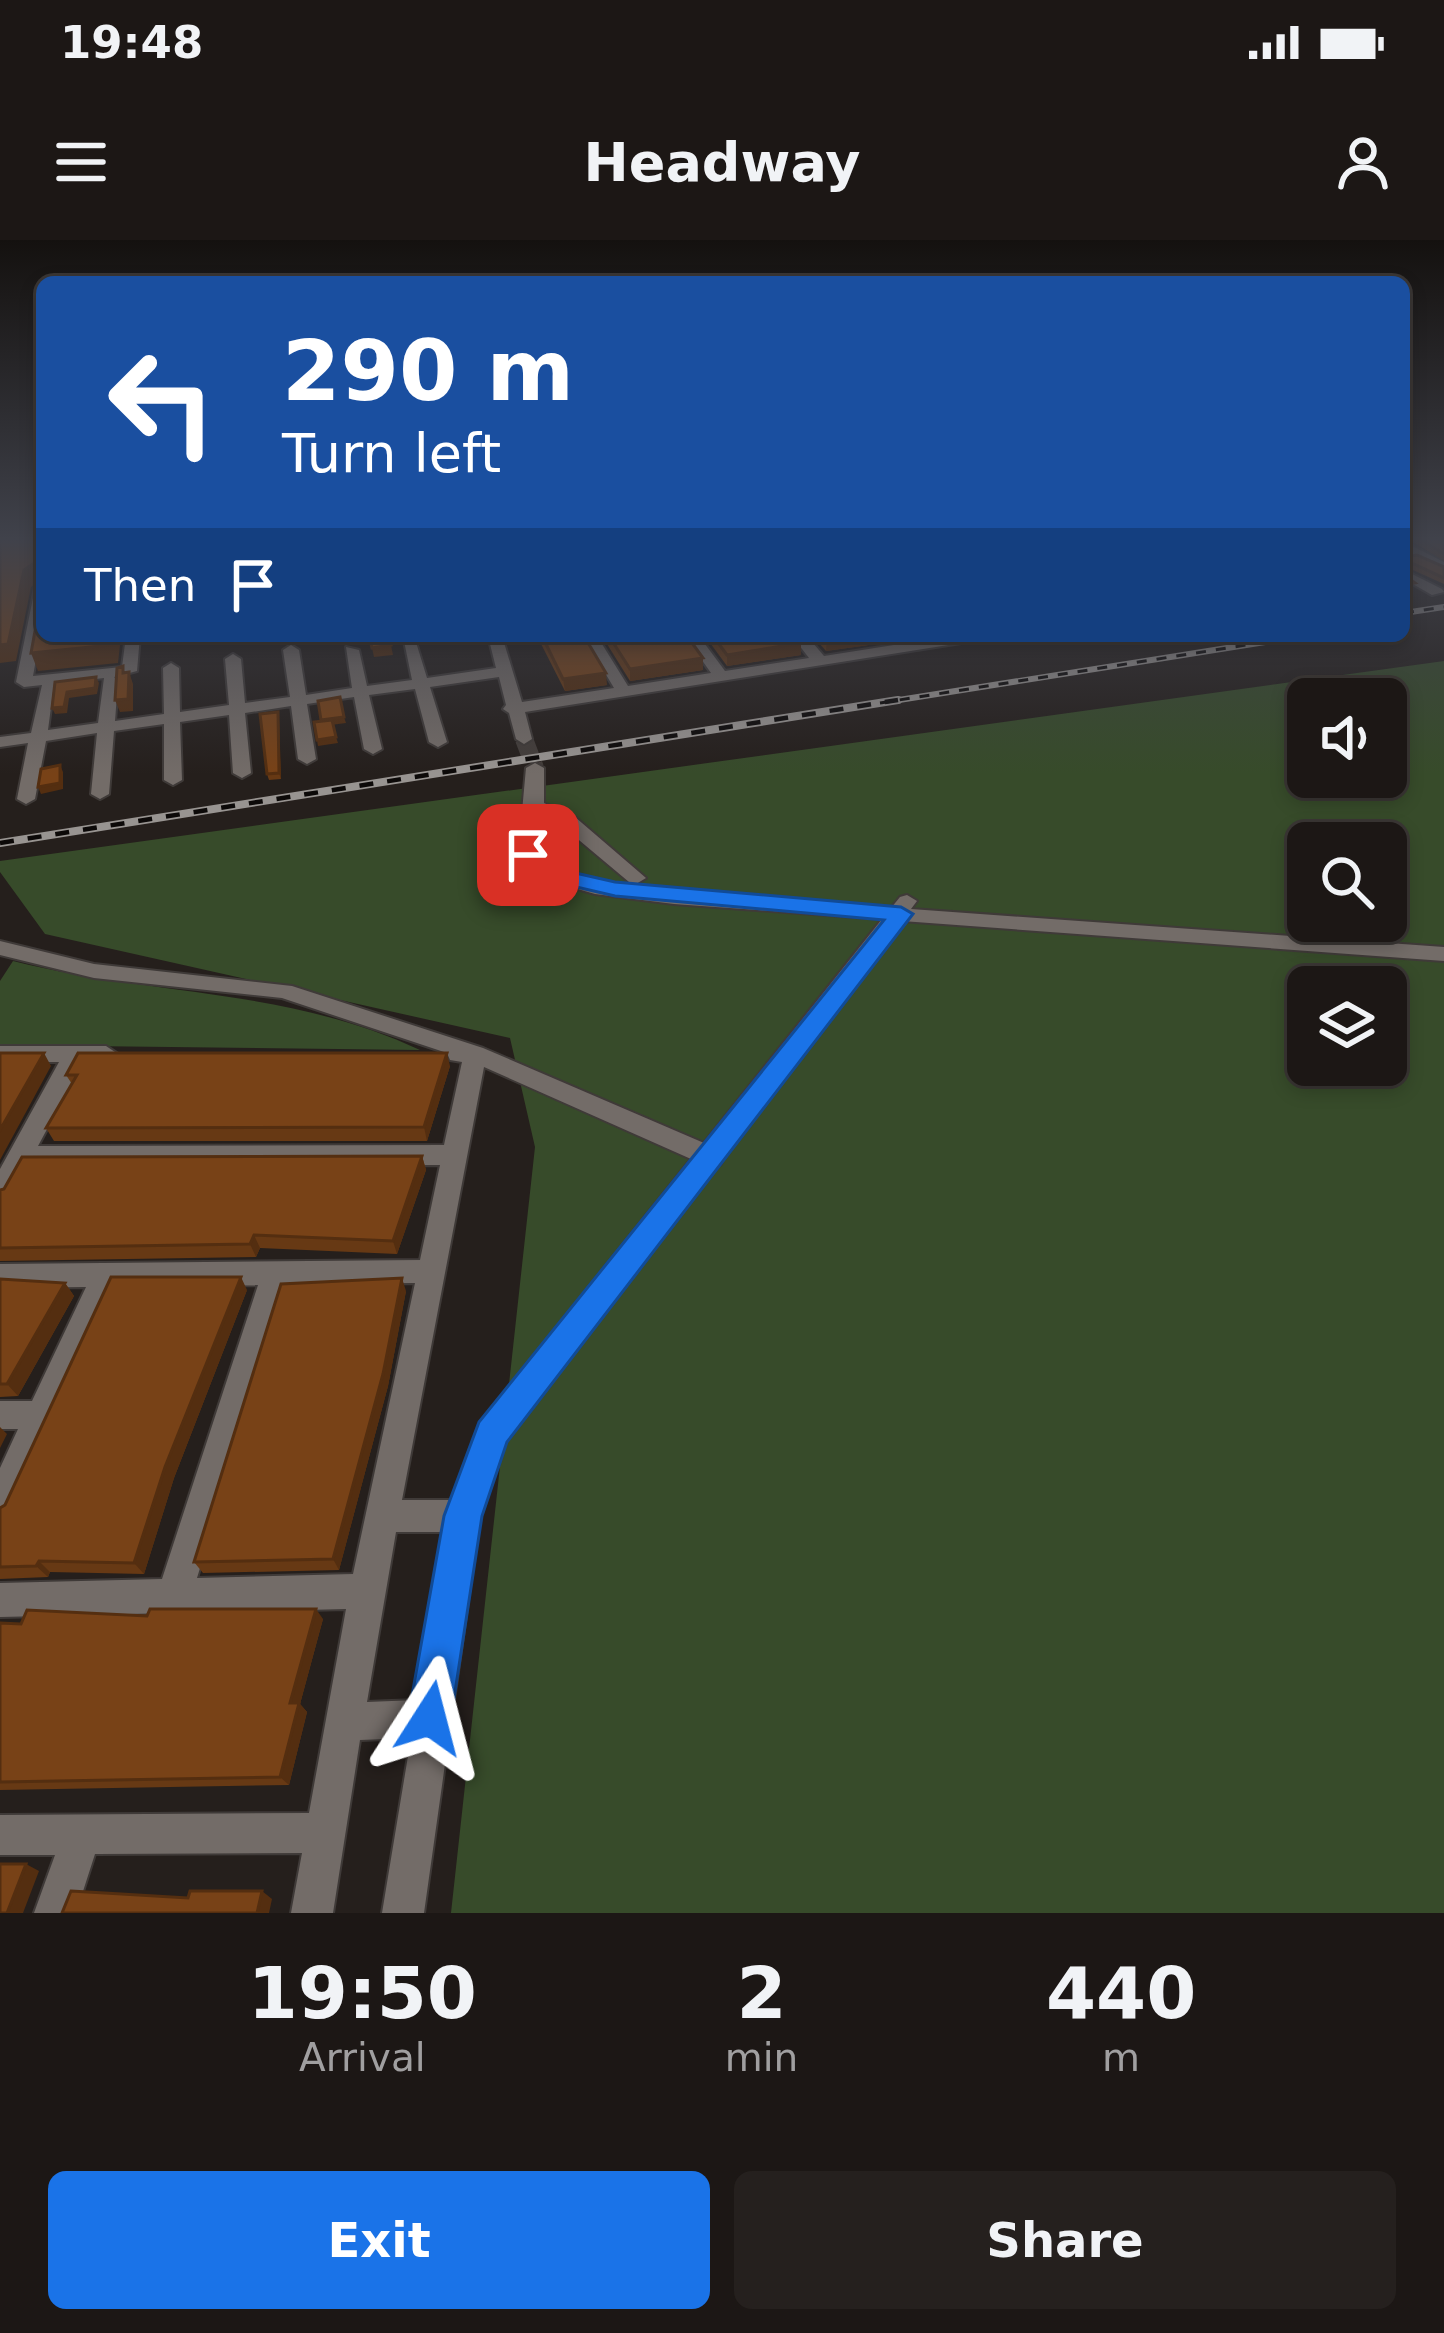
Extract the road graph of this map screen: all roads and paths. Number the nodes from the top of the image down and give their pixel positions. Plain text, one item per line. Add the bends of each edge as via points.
1 (36, 619) edge
2 (132, 642) edge
3 (409, 642) edge
4 (496, 642) edge
5 (594, 642) edge
6 (696, 642) edge
7 (804, 642) edge
8 (904, 642) edge
9 (291, 650) dead end
10 (351, 650) dead end
11 (233, 659) dead end
12 (821, 662) junction
13 (171, 668) dead end
14 (502, 672) junction
15 (722, 677) junction
16 (110, 681) dead end
17 (420, 684) junction
18 (48, 687) dead end
19 (624, 692) junction
20 (360, 693) junction
21 (297, 702) junction
22 (512, 709) junction
23 (236, 710) junction
24 (171, 719) junction
25 (106, 728) junction
26 (39, 737) junction
27 (524, 739) tunnel mouth
28 (0, 742) edge
29 (438, 742) dead end
30 (373, 749) dead end
31 (307, 758) dead end
32 (535, 768) tunnel mouth
33 (242, 773) dead end
34 (173, 780) dead end
35 (100, 794) dead end
36 (26, 799) dead end
37 (540, 808) junction
38 (636, 878) junction
39 (615, 889) junction
40 (904, 908) junction
41 (1444, 940) edge
42 (1444, 954) edge
43 (4, 955) edge
44 (0, 1054) edge
45 (75, 1054) junction
46 (122, 1054) edge
47 (381, 1054) edge
48 (475, 1054) junction
49 (454, 1155) junction
50 (22, 1156) junction
51 (712, 1157) junction
52 (0, 1192) edge
53 (432, 1271) junction
54 (275, 1275) junction
55 (0, 1276) edge
56 (105, 1276) junction
57 (39, 1414) junction
58 (0, 1415) edge
59 (0, 1504) edge
60 (382, 1516) junction
61 (463, 1516) junction
62 (367, 1591) junction
63 (175, 1593) junction
64 (0, 1600) edge
65 (430, 1718) junction
66 (343, 1721) junction
67 (82, 1833) junction
68 (328, 1833) junction
69 (0, 1835) edge
70 (56, 1913) edge
71 (312, 1913) edge
72 (403, 1913) edge

1 - 2 street via 24,682 130,670
3 - 17 street
4 - 14 street
5 - 19 street
6 - 15 street
7 - 12 street
8 - 12 street
9 - 21 street
10 - 20 street
11 - 23 street
12 - 15 street
13 - 24 street
14 - 17 street
14 - 22 street
15 - 19 street
16 - 25 street
17 - 20 street
17 - 29 street
18 - 26 street
19 - 22 street
20 - 21 street
20 - 30 street
21 - 23 street
21 - 31 street
22 - 27 street
23 - 24 street
23 - 33 street
24 - 25 street
24 - 34 street
25 - 26 street
25 - 35 street
26 - 28 street
26 - 36 street
32 - 37 street
37 - 38 street
37 - 39 street via 528,838 536,864
38 - 39 street
38 - 40 street
39 - 40 street
40 - 41 street
40 - 42 street
40 - 51 street
43 - 48 street via 284,991
44 - 45 street
45 - 46 street
45 - 50 street
47 - 48 street
48 - 49 street
48 - 51 street
49 - 50 street
49 - 53 street
50 - 52 street
51 - 61 street via 492,1433
53 - 54 street
53 - 60 street
54 - 56 street
54 - 63 street
55 - 56 street
56 - 57 street
57 - 58 street
57 - 59 street
60 - 61 street
60 - 62 street
61 - 65 street
62 - 63 street
62 - 66 street
63 - 64 street
65 - 66 street
65 - 72 street
66 - 68 street
67 - 68 street
67 - 69 street
67 - 70 street
68 - 71 street

